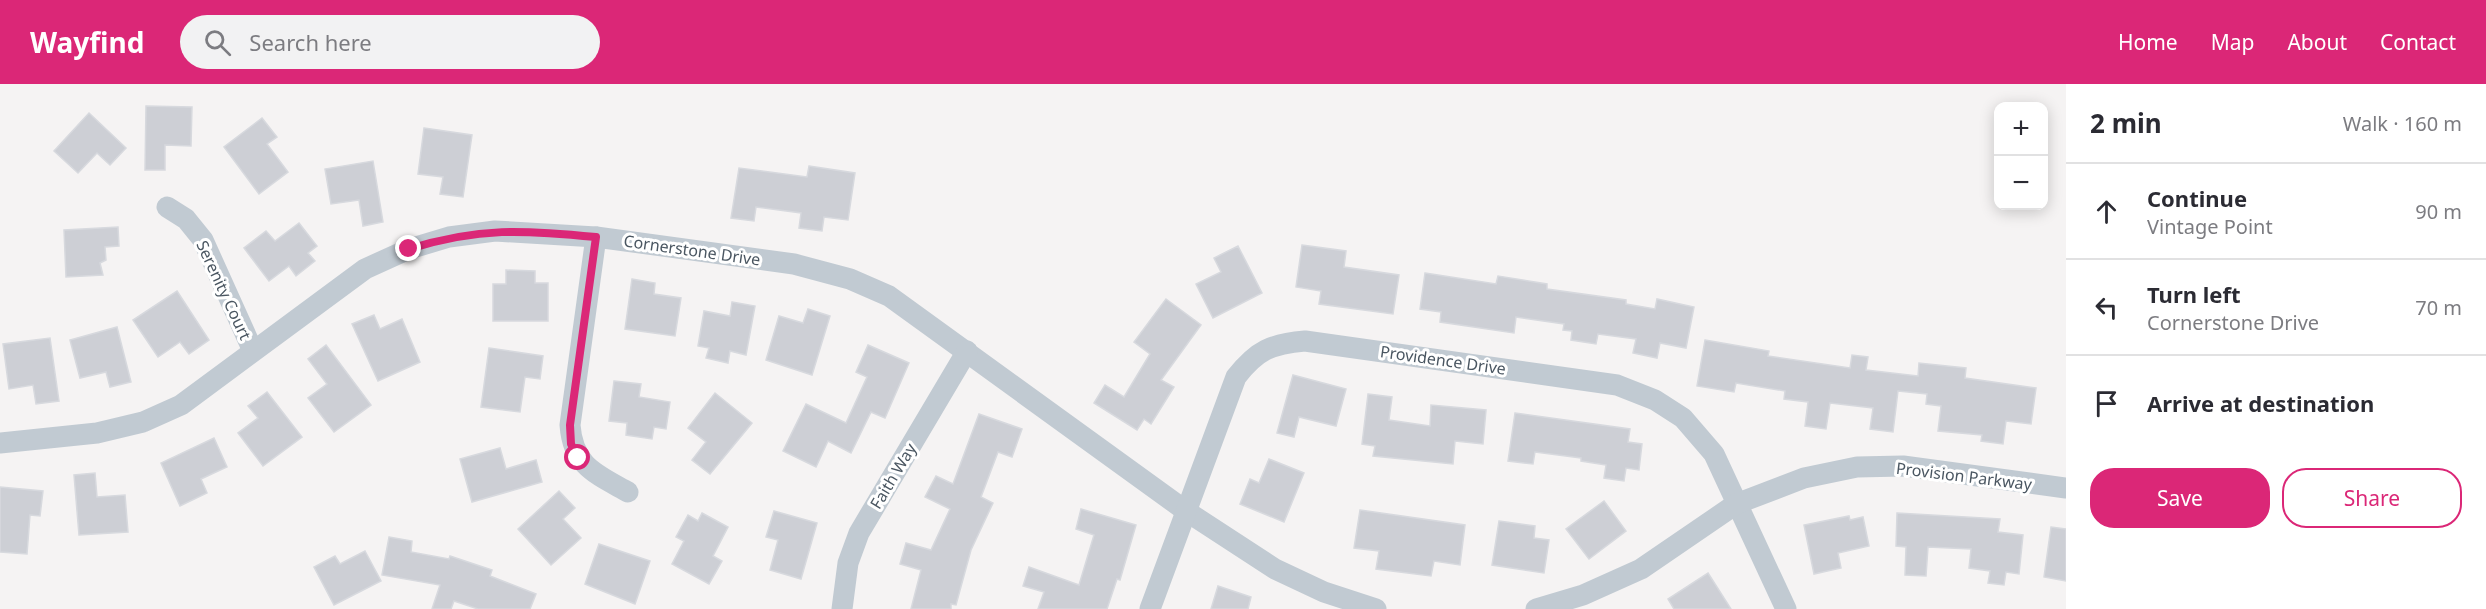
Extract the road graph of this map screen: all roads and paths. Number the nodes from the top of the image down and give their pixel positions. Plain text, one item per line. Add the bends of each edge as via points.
1 (167, 207) dead end
2 (596, 237) junction
3 (253, 351) junction
4 (967, 351) junction
5 (0, 443) edge
6 (2066, 489) edge
7 (628, 492) dead end
8 (1736, 504) junction
9 (1186, 511) junction
10 (842, 609) edge
11 (1150, 609) edge
12 (1376, 609) edge
13 (1536, 609) edge
14 (1786, 609) edge

1 - 3 street, Serenity Court via 186,219 203,240
2 - 3 street, Cornerstone Drive via 495,231 449,237 409,249 365,269
2 - 4 street, Cornerstone Drive via 794,264 850,279 889,296
2 - 7 street via 570,425 571,444 591,471
3 - 5 street, Cornerstone Drive via 181,405 143,422 97,433
4 - 9 street, Cornerstone Drive
4 - 10 street, Faith Way via 859,533 848,563
6 - 8 street, Provision Parkway via 1903,466 1857,467 1804,478
8 - 9 street, Providence Drive via 1714,454 1683,418 1655,400 1617,385 1305,341 1278,343 1251,358 1236,377
8 - 13 street, Provision Parkway via 1641,568 1583,595
8 - 14 street, Providence Drive
9 - 11 street, Providence Drive
9 - 12 street via 1275,569 1323,592

